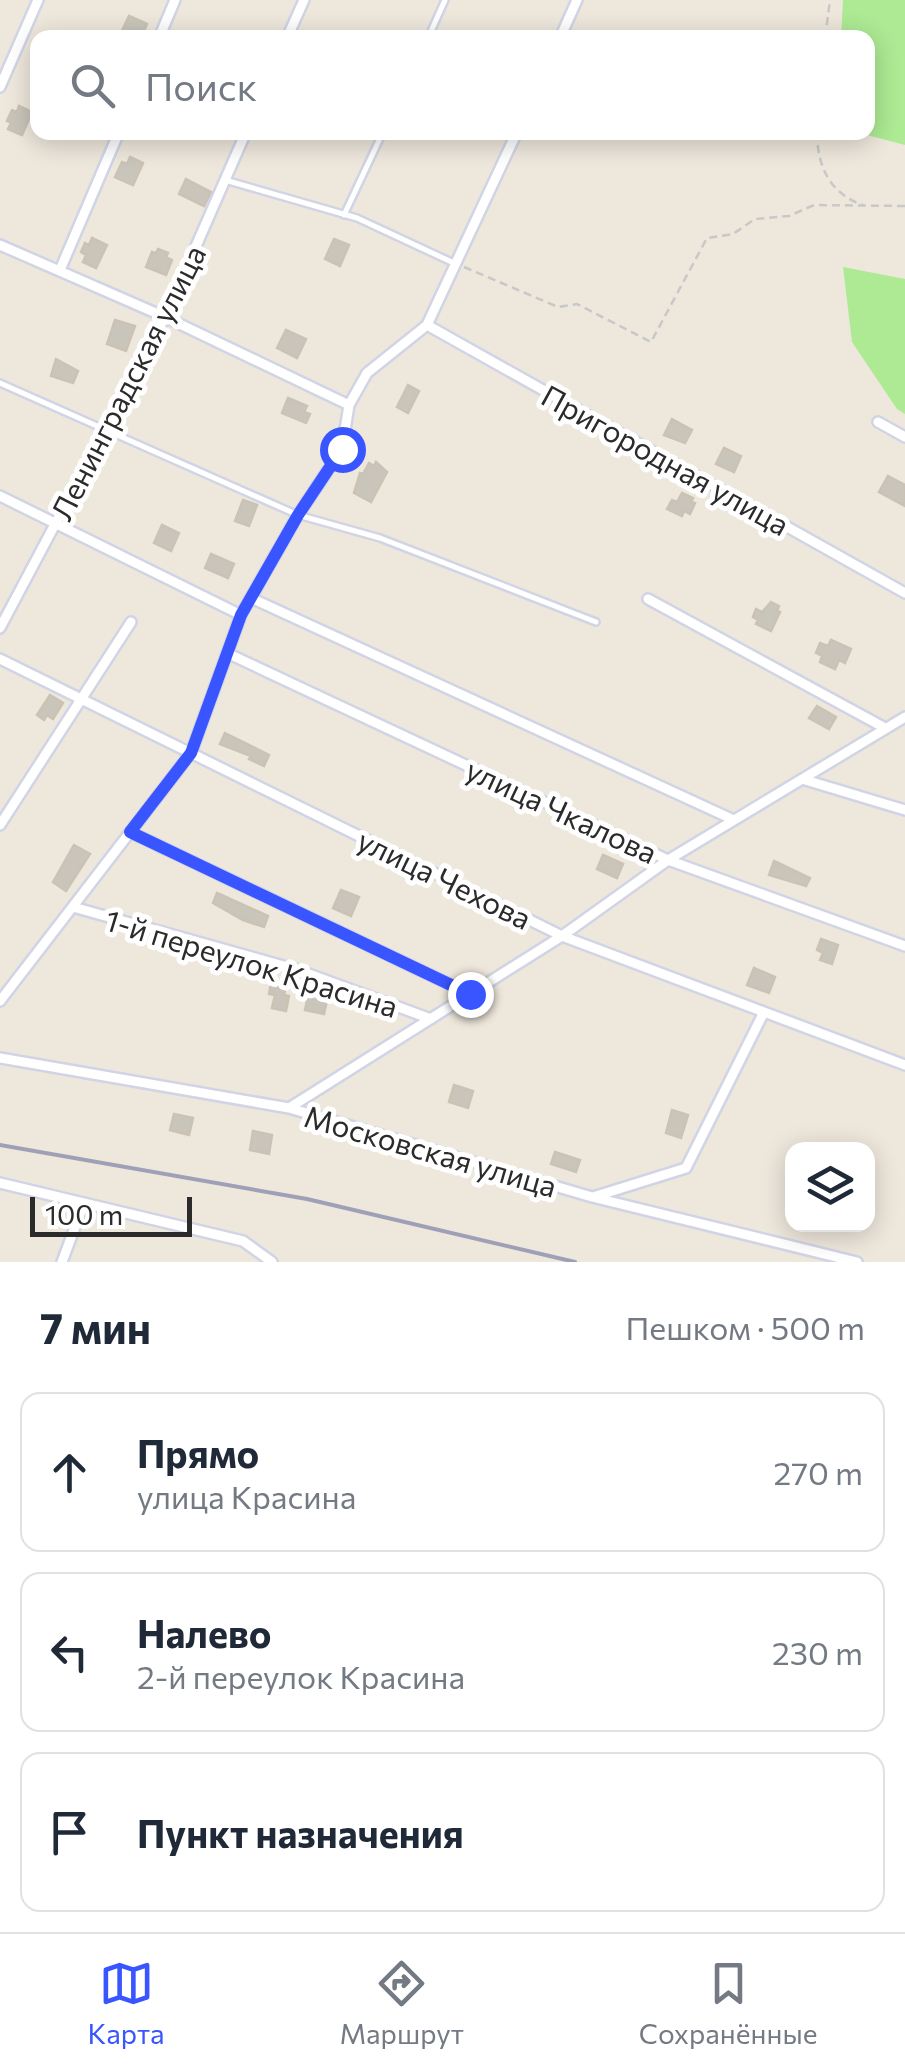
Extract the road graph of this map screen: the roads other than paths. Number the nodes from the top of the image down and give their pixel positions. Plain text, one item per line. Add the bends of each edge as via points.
1 (38, 0) edge
2 (175, 0) edge
3 (304, 0) edge
4 (445, 0) edge
5 (577, 0) edge
6 (163, 30) edge
7 (291, 30) edge
8 (432, 30) edge
9 (564, 30) edge
10 (0, 87) edge
11 (116, 140) edge
12 (242, 140) edge
13 (379, 140) edge
14 (513, 140) edge
15 (225, 180) junction
16 (344, 215) junction
17 (0, 245) edge
18 (458, 264) junction
19 (60, 270) junction
20 (165, 316) junction
21 (427, 326) junction
22 (0, 383) edge
23 (348, 405) junction
24 (878, 422) dead end
25 (106, 428) junction
26 (905, 437) edge
27 (0, 496) edge
28 (298, 515) junction
29 (57, 521) junction
30 (905, 593) edge
31 (251, 598) junction
32 (648, 599) dead end
33 (241, 615) junction
34 (131, 622) dead end
35 (596, 622) dead end
36 (0, 628) edge
37 (228, 653) junction
38 (0, 659) edge
39 (81, 699) junction
40 (905, 716) edge
41 (885, 728) junction
42 (191, 753) junction
43 (802, 779) junction
44 (905, 810) edge
45 (734, 820) junction
46 (0, 824) edge
47 (130, 832) junction
48 (668, 860) junction
49 (72, 907) junction
50 (562, 936) junction
51 (905, 946) edge
52 (470, 994) junction
53 (0, 1001) edge
54 (764, 1012) junction
55 (431, 1019) junction
56 (0, 1058) edge
57 (905, 1065) edge
58 (289, 1108) junction
59 (0, 1183) edge
60 (592, 1197) junction
61 (84, 1203) junction
62 (62, 1262) edge
63 (272, 1262) edge
64 (858, 1262) edge

1 - 10 street
2 - 6 street
3 - 7 street
4 - 8 lane
5 - 9 street
11 - 19 street
12 - 15 street, Ленинградская улица
13 - 16 lane
14 - 18 street
15 - 16 lane
15 - 20 street, Ленинградская улица
16 - 18 lane
17 - 19 street
18 - 21 street
19 - 20 street
20 - 23 street
20 - 25 street, Ленинградская улица
21 - 23 street via 366,373
21 - 30 street, Пригородная улица
22 - 25 lane
23 - 28 street via 342,449
24 - 26 street
25 - 28 lane
25 - 29 street, Ленинградская улица
27 - 29 street
28 - 31 street
28 - 35 lane via 380,538
29 - 33 street
29 - 36 street, Ленинградская улица
31 - 33 street
31 - 45 street
32 - 41 street
33 - 37 street
34 - 39 street
37 - 42 street
37 - 48 street, улица Чкалова
38 - 39 street, улица Чехова
39 - 42 street, улица Чехова
39 - 46 street
40 - 41 street
41 - 43 street
42 - 47 street
42 - 50 street, улица Чехова
43 - 44 street
43 - 45 street
45 - 48 street
47 - 49 street
47 - 52 street
48 - 50 street
48 - 51 street, улица Чкалова
49 - 53 street
49 - 55 street, 1-й переулок Красина via 298,970
50 - 52 street
50 - 54 street, улица Чехова
52 - 55 street
54 - 57 street, улица Чехова
54 - 60 street via 686,1168
55 - 58 street
56 - 58 street, Московская улица
58 - 60 street, Московская улица
59 - 61 street
60 - 64 street, Московская улица
61 - 62 street
61 - 63 street via 243,1242

